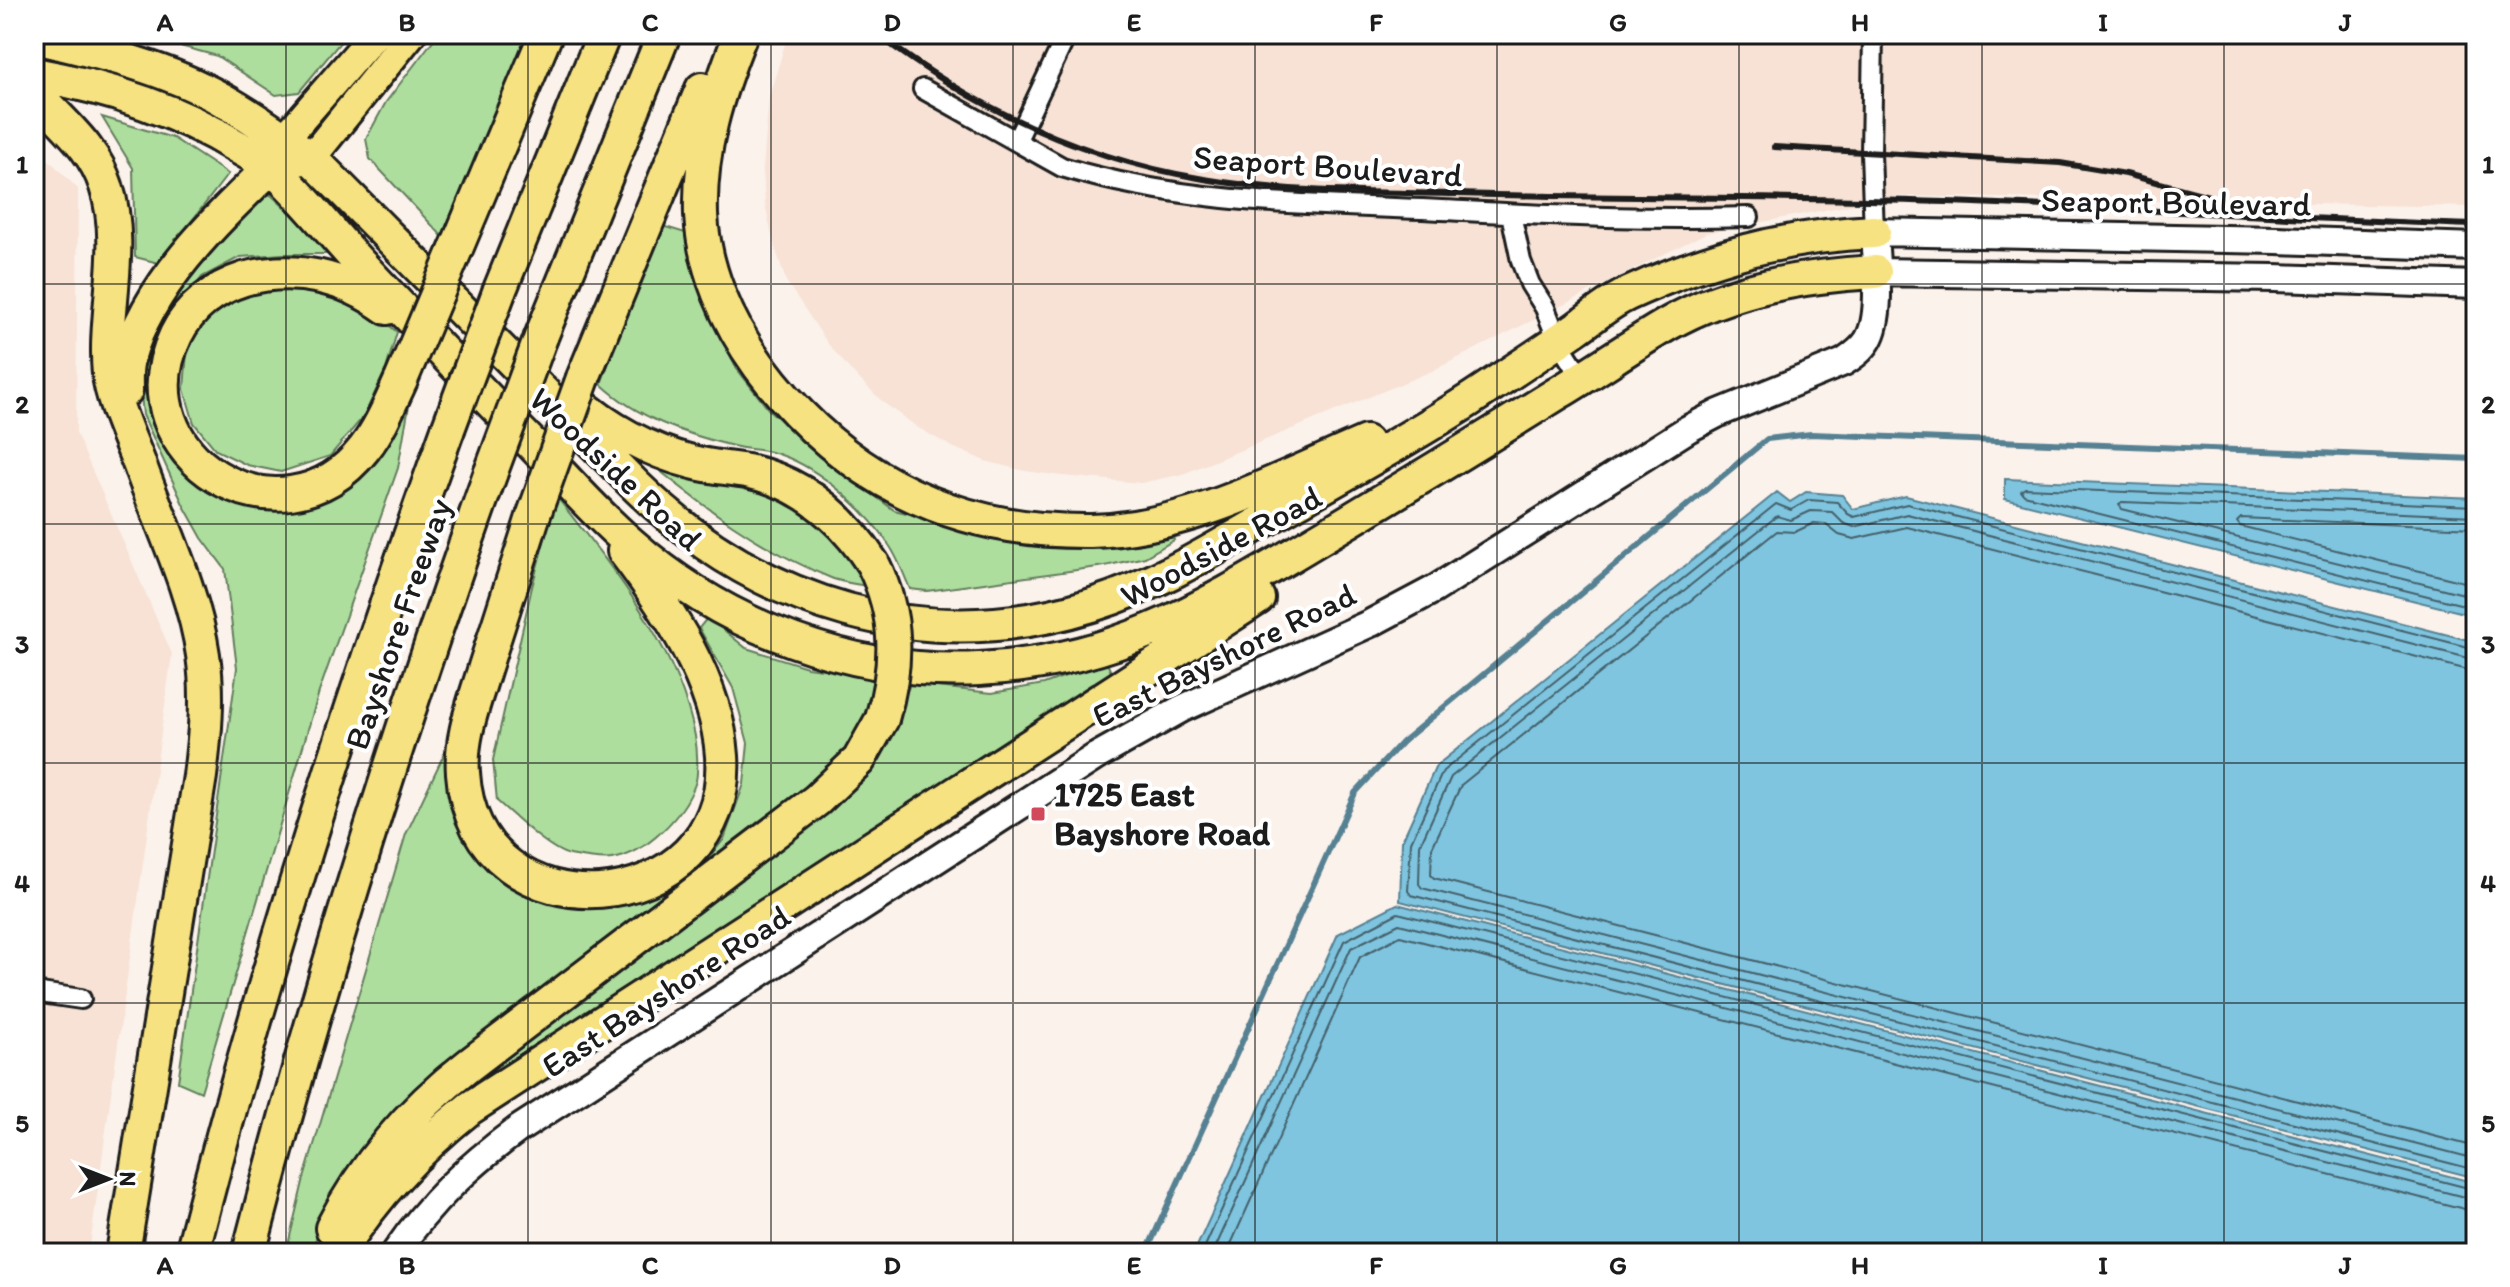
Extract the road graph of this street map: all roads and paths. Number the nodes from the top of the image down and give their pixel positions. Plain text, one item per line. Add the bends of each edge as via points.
1 (375, 34) edge
2 (411, 34) edge
3 (546, 34) edge
4 (604, 34) edge
5 (664, 34) edge
6 (726, 34) edge
7 (741, 34) edge
8 (1067, 34) edge
9 (1873, 34) edge
10 (34, 37) edge
11 (34, 74) edge
12 (923, 89) dead end
13 (34, 91) edge
14 (1017, 140) junction
15 (277, 153) junction
16 (311, 158) junction
17 (1511, 214) junction
18 (1749, 217) dead end
19 (1874, 232) junction
20 (2476, 247) edge
21 (425, 272) junction
22 (1875, 272) junction
23 (2476, 285) edge
24 (431, 340) junction
25 (1558, 341) junction
26 (1506, 376) junction
27 (1582, 379) junction
28 (124, 423) junction
29 (561, 474) junction
30 (1418, 480) junction
31 (34, 992) edge
32 (81, 999) dead end
33 (123, 1253) edge
34 (192, 1253) edge
35 (249, 1253) edge
36 (321, 1253) edge
37 (338, 1253) edge
38 (395, 1253) edge

1 - 15 main road
2 - 16 main road
3 - 24 highway, bridge via 456,249 401,380 363,450 345,468 309,489 251,492 211,475 195,461 169,417 165,370 169,350 188,315 219,289 257,276 299,272 338,282 382,304
4 - 34 highway, Bayshore Freeway, bridge via 499,292 369,651 249,1038
5 - 35 highway, Bayshore Freeway, bridge via 541,337 378,802
6 - 29 highway, bridge via 583,378 469,720 462,772 466,799 486,841 522,873 566,891 609,892 650,879 686,854 711,819 722,780 722,756 706,691 678,632 627,555
7 - 26 highway via 710,120 701,182 705,243 721,299 751,355 820,436 871,473 928,502 1031,529 1094,531 1159,521 1220,503 1326,459
8 - 14 street
9 - 19 street
10 - 15 highway, Woodside Road via 124,60 220,98
11 - 15 highway, Woodside Road via 115,92
12 - 14 street, Seaport Boulevard
13 - 28 highway via 87,147 108,191 113,241 109,375
14 - 17 street, Seaport Boulevard via 1074,171 1204,197
15 - 16 highway, Woodside Road
15 - 24 highway, Woodside Road
15 - 28 highway via 205,233 150,308 127,361
16 - 21 highway, Woodside Road
17 - 18 street, Seaport Boulevard via 1662,220
17 - 25 street via 1521,261
19 - 20 street, Seaport Boulevard
19 - 22 street, East Bayshore Road
19 - 25 highway, Woodside Road via 1776,242 1708,260 1626,295
21 - 26 highway, Woodside Road via 660,509 710,548 764,580 821,603 910,622 971,625 1034,619 1123,594 1208,552
21 - 36 highway, bridge via 603,422 669,455 788,485 835,517 859,543 886,593 894,627 893,674 882,719 859,760 817,800 421,1105 358,1182
22 - 23 street
22 - 27 highway, Woodside Road via 1804,279 1727,298 1670,323
22 - 38 street, East Bayshore Road via 1872,331 1857,354 1688,429 1403,607 1181,709 1097,756 517,1130 432,1202
24 - 29 highway, Woodside Road
25 - 26 highway, Woodside Road
25 - 27 street
27 - 30 highway, Woodside Road
28 - 33 highway via 196,623 206,710 200,776
29 - 30 highway, Woodside Road via 630,543 685,585 744,620 839,655 940,669 1042,663 1140,636 1202,607
30 - 37 highway via 1309,567 470,1108 400,1170
31 - 32 street

